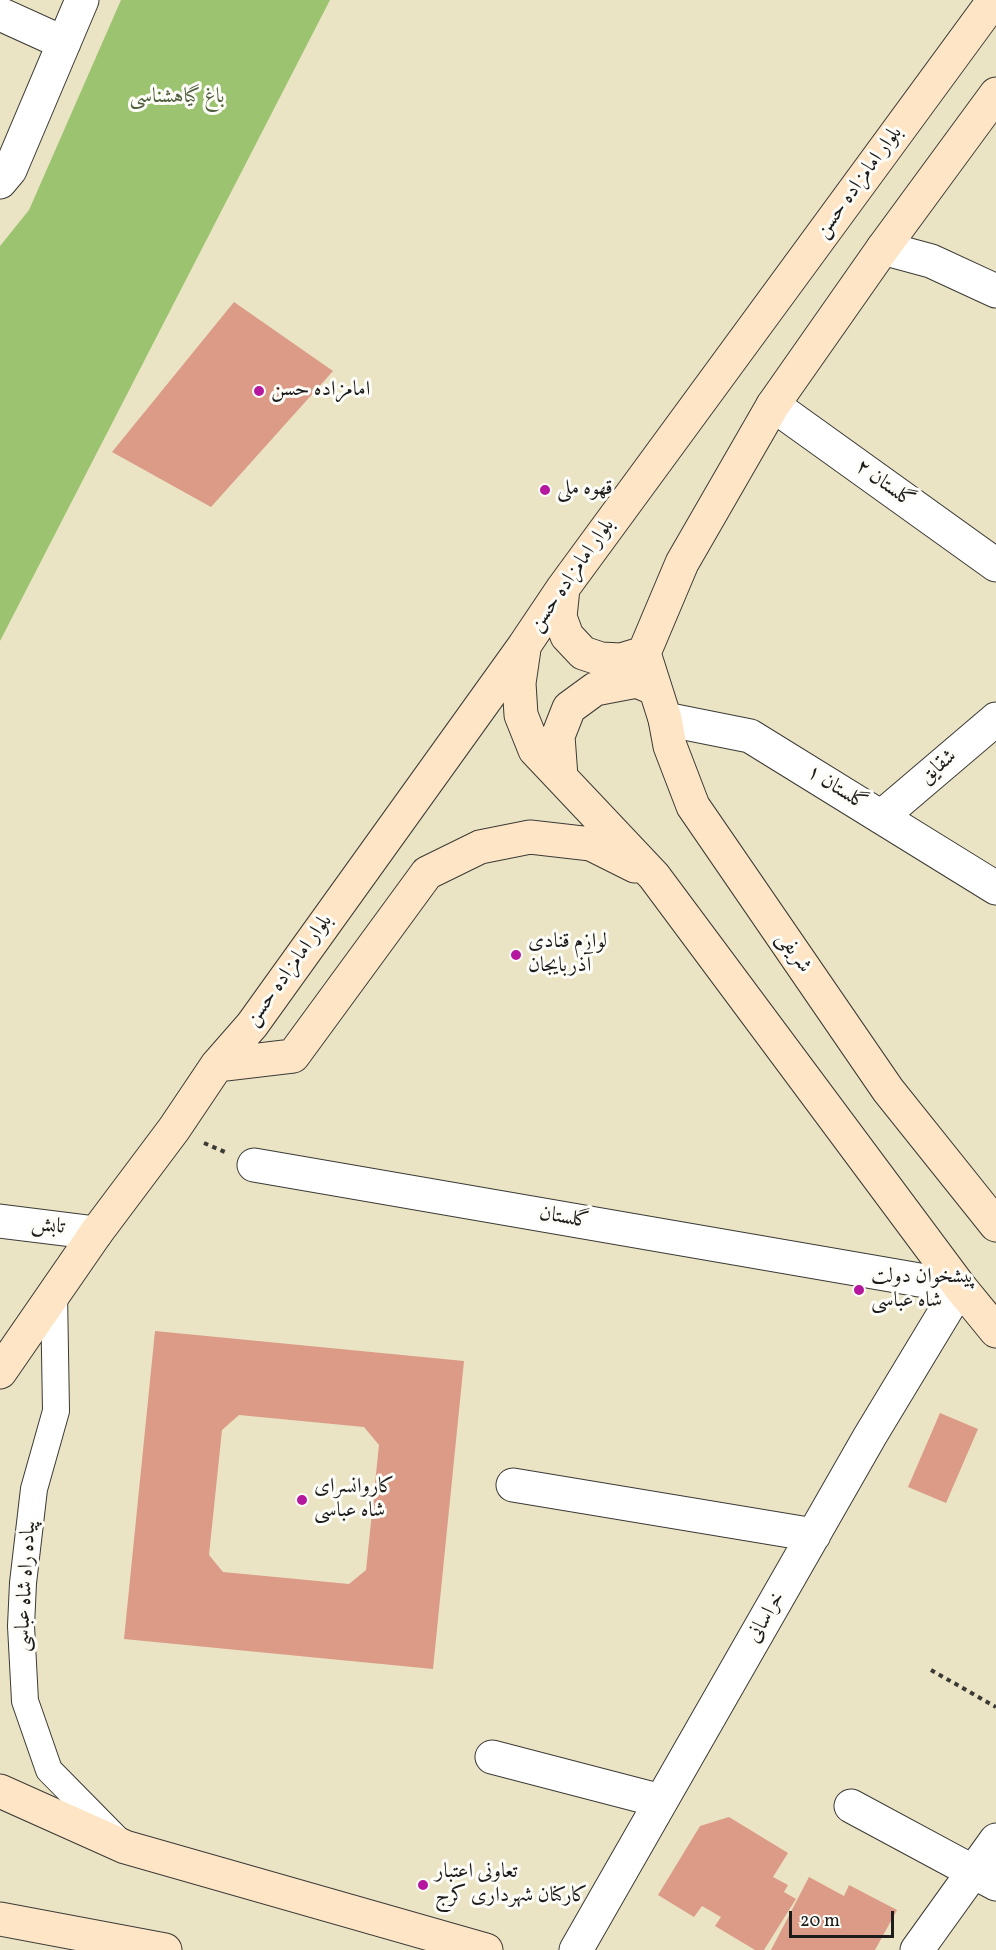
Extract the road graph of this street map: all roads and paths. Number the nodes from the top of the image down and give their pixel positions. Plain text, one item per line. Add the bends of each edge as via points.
1 (82, 0) edge
2 (993, 0) edge
3 (0, 14) edge
4 (64, 43) junction
5 (996, 94) edge
6 (0, 182) edge
7 (883, 248) junction
8 (996, 291) edge
9 (773, 405) junction
10 (996, 565) edge
11 (563, 588) junction
12 (524, 646) junction
13 (644, 653) junction
14 (655, 689) junction
15 (665, 719) junction
16 (996, 719) edge
17 (561, 777) junction
18 (881, 817) junction
19 (654, 876) junction
20 (996, 888) edge
21 (217, 1065) junction
22 (174, 1129) junction
23 (254, 1165) joint
24 (0, 1221) edge
25 (996, 1225) edge
26 (96, 1233) junction
27 (960, 1287) junction
28 (54, 1293) junction
29 (996, 1331) edge
30 (0, 1372) edge
31 (513, 1485) dead end
32 (814, 1535) junction
33 (931, 1670) dead end
34 (996, 1707) edge
35 (492, 1757) dead end
36 (0, 1791) edge
37 (661, 1801) junction
38 (851, 1806) dead end
39 (996, 1840) edge
40 (125, 1847) junction
41 (984, 1877) edge
42 (0, 1918) edge
43 (165, 1950) edge
44 (486, 1950) edge
45 (576, 1950) edge
46 (917, 1950) edge

1 - 4 street
2 - 11 main road, بلوار امامزاده حسن
3 - 4 street
4 - 6 street via 10,170
5 - 7 main road
7 - 8 street via 932,261
7 - 9 main road
9 - 10 street, گلستان ۲
9 - 13 main road via 682,563
11 - 12 main road, بلوار امامزاده حسن
11 - 13 main road via 560,617 567,636 584,653 621,660
12 - 17 main road via 519,683 521,715 535,750
12 - 21 main road, بلوار امامزاده حسن via 252,1025
13 - 14 main road, شریفی
14 - 15 main road, شریفی
14 - 17 main road via 637,681 595,689 569,708 558,736
15 - 18 street, گلستان ۱ via 750,736
15 - 25 main road, شریفی via 670,746 698,814 888,1090
16 - 18 street, شقایق
17 - 19 main road
18 - 20 street, گلستان ۱
19 - 21 main road, بلوار امامزاده حسن via 591,844 530,837 480,847 427,873 293,1056
19 - 27 main road
21 - 22 main road, بلوار امامزاده حسن
22 - 23 path
22 - 26 main road, بلوار امامزاده حسن
23 - 27 street, گلستان
24 - 26 street, تابش
26 - 28 main road, بلوار امامزاده حسن
27 - 29 main road
27 - 32 street, خراسانی
28 - 30 main road, بلوار امامزاده حسن
28 - 40 street, پیاده راه شاه عباسی via 56,1411 34,1489 23,1584 25,1701 49,1770
31 - 32 street
32 - 37 street, خراسانی
33 - 34 path
35 - 37 street
36 - 40 main road
37 - 45 street, خراسانی
38 - 41 street
39 - 41 street
40 - 44 main road
41 - 46 street
42 - 43 main road

